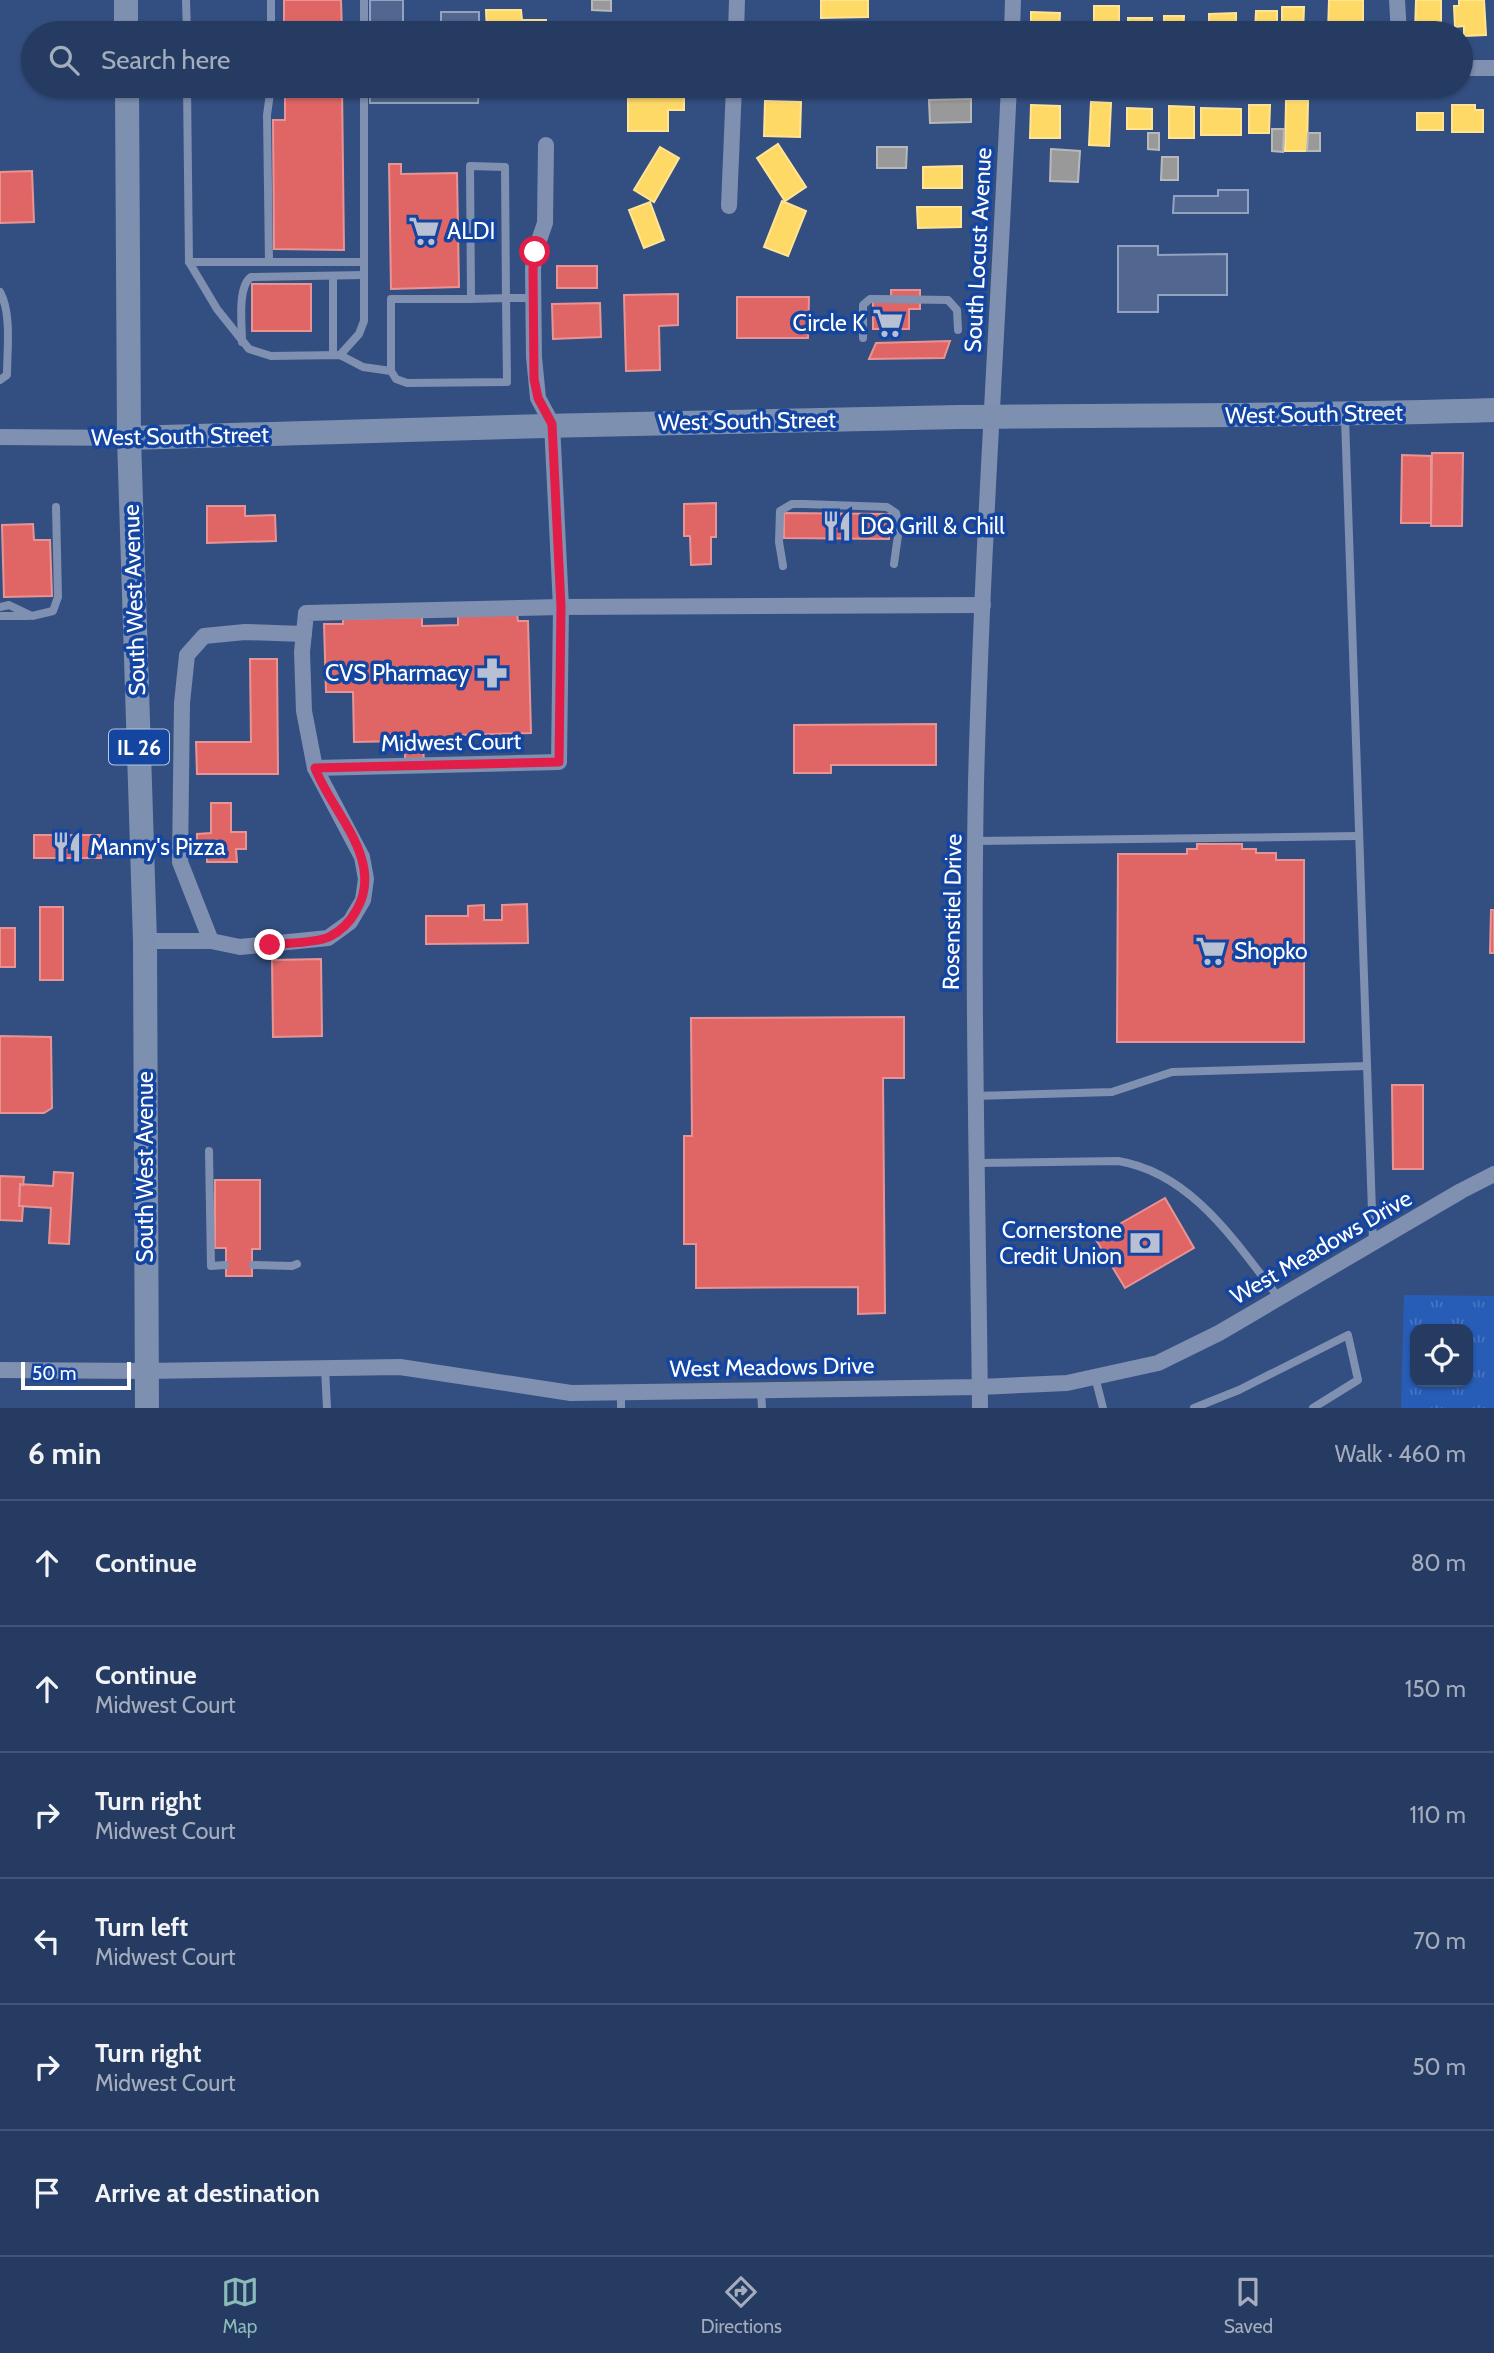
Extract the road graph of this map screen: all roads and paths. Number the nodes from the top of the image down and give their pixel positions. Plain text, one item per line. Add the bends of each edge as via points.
1 (126, 0) edge
2 (186, 0) edge
3 (271, 0) edge
4 (364, 0) edge
5 (737, 0) edge
6 (1013, 0) edge
7 (1398, 0) edge
8 (126, 21) edge
9 (187, 21) edge
10 (271, 21) edge
11 (364, 21) edge
12 (736, 21) edge
13 (1012, 21) edge
14 (1399, 21) edge
15 (1473, 68) edge
16 (1494, 68) edge
17 (127, 98) edge
18 (187, 98) edge
19 (269, 98) edge
20 (364, 98) edge
21 (734, 98) edge
22 (1008, 98) edge
23 (546, 145) dead end
24 (729, 206) dead end
25 (189, 262) junction
26 (269, 262) junction
27 (364, 262) junction
28 (364, 275) junction
29 (332, 276) junction
30 (0, 292) edge
31 (506, 298) junction
32 (533, 298) junction
33 (471, 299) junction
34 (958, 330) dead end
35 (863, 338) dead end
36 (242, 342) junction
37 (336, 355) junction
38 (391, 371) junction
39 (0, 380) edge
40 (1494, 410) edge
41 (1344, 415) junction
42 (992, 417) junction
43 (552, 424) junction
44 (0, 437) edge
45 (130, 438) junction
46 (55, 507) dead end
47 (894, 564) dead end
48 (783, 566) dead end
49 (983, 605) junction
50 (0, 607) edge
51 (561, 607) junction
52 (0, 616) edge
53 (32, 616) junction
54 (304, 634) junction
55 (315, 768) junction
56 (1359, 836) junction
57 (975, 841) junction
58 (145, 941) junction
59 (211, 941) junction
60 (1367, 1066) junction
61 (975, 1096) junction
62 (209, 1151) dead end
63 (976, 1163) junction
64 (1494, 1174) edge
65 (1374, 1242) junction
66 (296, 1264) dead end
67 (225, 1265) dead end
68 (253, 1265) dead end
69 (1279, 1298) junction
70 (325, 1368) junction
71 (0, 1370) edge
72 (146, 1371) junction
73 (1095, 1377) junction
74 (979, 1387) junction
75 (761, 1390) junction
76 (621, 1400) edge
77 (147, 1408) edge
78 (327, 1408) edge
79 (762, 1408) edge
80 (980, 1408) edge
81 (1103, 1408) edge
82 (1194, 1408) edge
83 (1313, 1408) edge

1 - 8 main road
2 - 9 lane
3 - 10 lane
4 - 11 lane
5 - 12 street
6 - 13 street
7 - 14 street
15 - 16 street
17 - 45 main road, South West Avenue / IL 26
18 - 25 lane
19 - 26 lane
20 - 27 lane
21 - 24 street
22 - 42 street, South Locust Avenue
23 - 32 street via 546,215 534,260
25 - 26 lane
25 - 36 lane
26 - 27 lane
27 - 28 lane
28 - 29 lane
28 - 37 lane via 363,326 356,339
29 - 36 lane via 248,278 242,289
29 - 37 lane
30 - 39 lane via 6,312 7,375
31 - 32 lane
31 - 33 lane
31 - 33 lane via 505,167 470,166
31 - 38 lane via 507,382 407,383
32 - 43 street via 534,379
33 - 38 lane via 391,299
34 - 35 lane via 957,310 948,300 870,299 863,305
36 - 37 lane via 271,356
37 - 38 lane via 363,367
40 - 41 main road, West South Street
41 - 42 main road, West South Street
41 - 56 lane
42 - 43 main road, West South Street
42 - 49 street, Rosenstiel Drive
43 - 45 main road, West South Street
43 - 51 street, Midwest Court
44 - 45 street, West South Street
45 - 58 main road, South West Avenue / IL 26
46 - 53 lane via 58,597 53,611
47 - 48 lane via 899,528 896,513 876,507 804,503 780,511
49 - 51 street
49 - 57 street, Rosenstiel Drive
50 - 53 lane via 9,605
51 - 54 street via 306,613
51 - 55 street, Midwest Court via 559,762
52 - 53 lane
54 - 55 street via 304,711
54 - 59 street via 204,636 187,655 180,862
55 - 59 street via 362,857 363,900 350,922 328,938 240,947
56 - 57 lane
56 - 60 lane
57 - 61 street, Rosenstiel Drive
58 - 59 street
58 - 72 main road, South West Avenue / IL 26
60 - 61 lane via 1172,1072 1112,1092
60 - 65 lane
61 - 63 street, Rosenstiel Drive
62 - 67 lane via 211,1266
63 - 69 lane via 1118,1161 1161,1174 1214,1214
63 - 74 street, Rosenstiel Drive
64 - 65 street, West Meadows Drive
65 - 69 street, West Meadows Drive
66 - 68 lane
69 - 73 street, West Meadows Drive via 1158,1363
70 - 72 street, West Meadows Drive
70 - 76 street, West Meadows Drive via 400,1367
70 - 78 lane
71 - 72 street, West Meadows Drive
72 - 77 main road, South West Avenue / IL 26
73 - 74 street, West Meadows Drive via 1067,1383
73 - 81 lane
74 - 75 street, West Meadows Drive
74 - 80 street, Rosenstiel Drive
75 - 76 street, West Meadows Drive
75 - 79 lane
82 - 83 lane via 1348,1335 1358,1380

